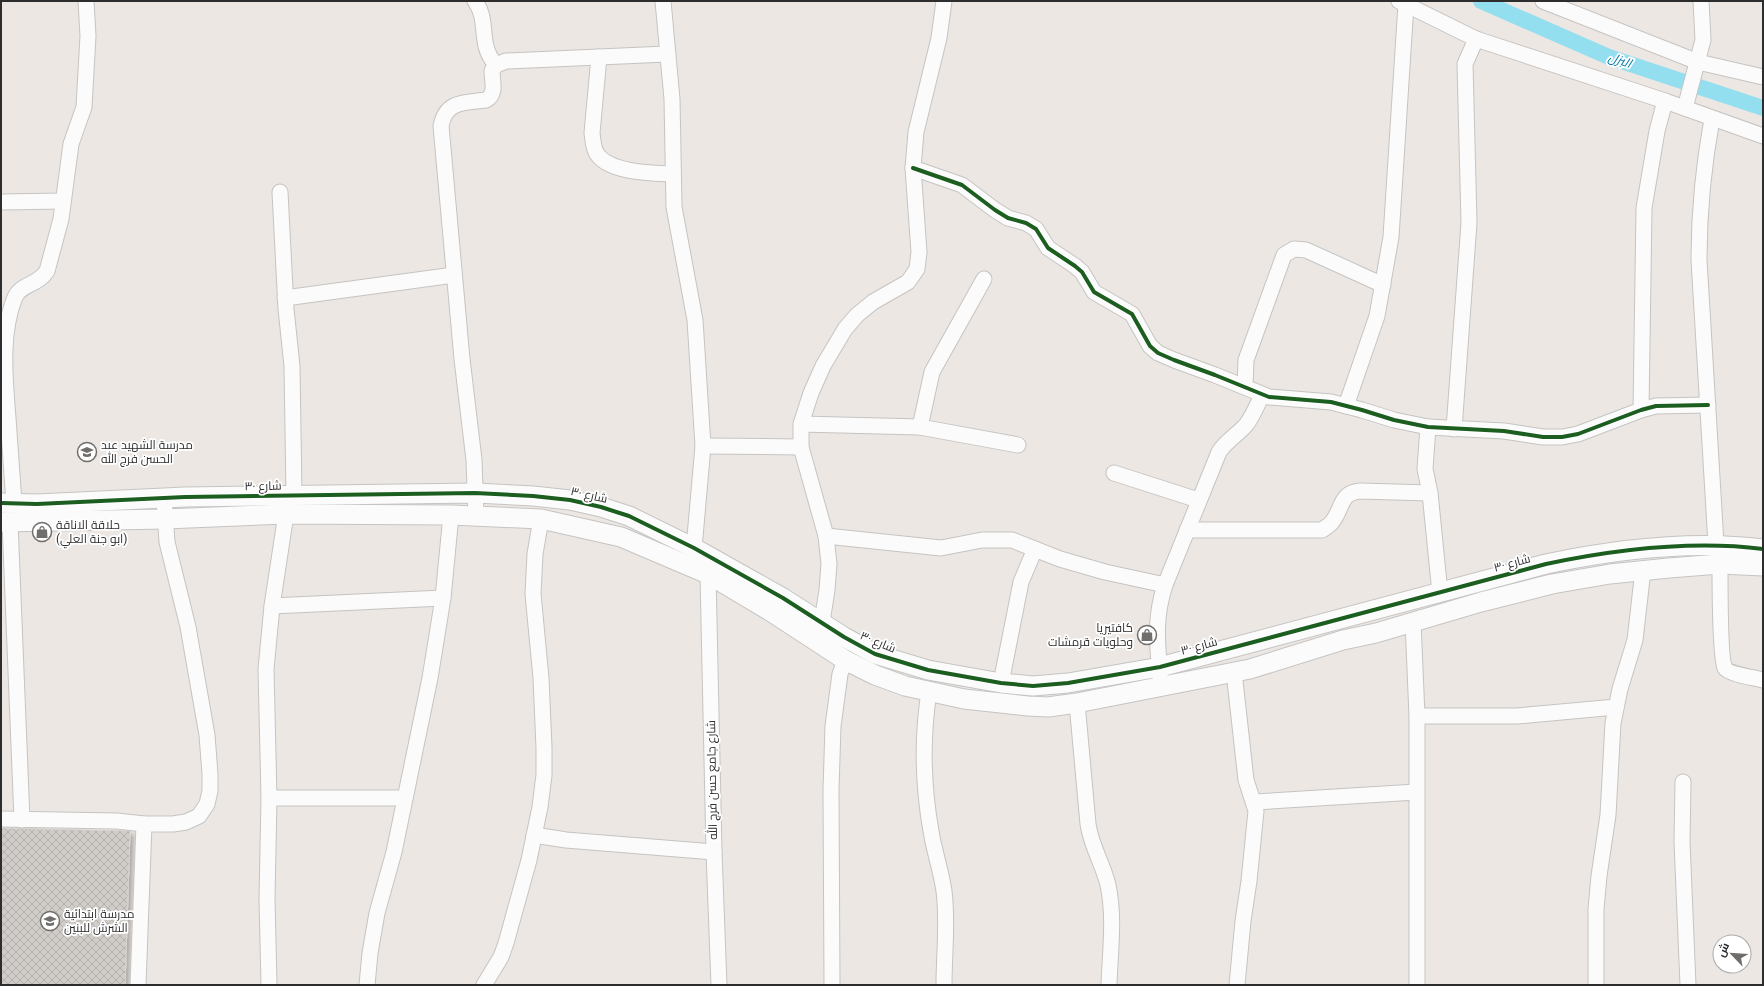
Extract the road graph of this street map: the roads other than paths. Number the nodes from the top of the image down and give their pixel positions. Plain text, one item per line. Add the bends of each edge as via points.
1 (86, 1) edge
2 (475, 1) edge
3 (663, 1) edge
4 (944, 1) edge
5 (1544, 1) edge
6 (1701, 1) edge
7 (1403, 3) edge
8 (1476, 39) junction
9 (666, 54) junction
10 (599, 57) junction
11 (1698, 62) junction
12 (496, 65) junction
13 (1763, 77) edge
14 (1665, 101) junction
15 (1685, 108) junction
16 (1712, 119) junction
17 (1763, 136) edge
18 (913, 168) junction
19 (673, 174) junction
20 (280, 192) dead end
21 (63, 200) junction
22 (1, 202) edge
23 (454, 274) junction
24 (984, 280) dead end
25 (1383, 285) junction
26 (285, 298) junction
27 (3, 342) edge
28 (1245, 387) junction
29 (1262, 395) junction
30 (1708, 405) junction
31 (1346, 406) junction
32 (1640, 410) junction
33 (801, 424) junction
34 (1428, 426) junction
35 (920, 427) junction
36 (1454, 429) junction
37 (1018, 445) dead end
38 (703, 446) junction
39 (802, 448) junction
40 (1114, 473) dead end
41 (476, 493) junction
42 (1430, 493) junction
43 (294, 496) junction
44 (164, 499) junction
45 (1198, 500) junction
46 (8, 503) edge
47 (286, 514) junction
48 (451, 515) junction
49 (476, 516) junction
50 (541, 518) junction
51 (165, 519) junction
52 (5, 522) edge
53 (1187, 530) junction
54 (826, 536) junction
55 (1716, 544) junction
56 (694, 548) junction
57 (1035, 549) junction
58 (1763, 549) edge
59 (1546, 564) junction
60 (1720, 564) junction
61 (1763, 566) edge
62 (1643, 570) junction
63 (708, 574) junction
64 (1552, 584) junction
65 (1165, 585) junction
66 (1440, 593) junction
67 (443, 598) junction
68 (272, 606) junction
69 (822, 622) junction
70 (1413, 622) junction
71 (846, 660) junction
72 (1160, 667) junction
73 (1234, 672) junction
74 (1763, 680) edge
75 (1001, 683) junction
76 (1162, 687) junction
77 (929, 692) junction
78 (1077, 703) junction
79 (1616, 707) junction
80 (1417, 716) junction
81 (1683, 782) dead end
82 (1416, 792) junction
83 (269, 798) junction
84 (405, 798) junction
85 (1254, 802) junction
86 (1, 819) edge
87 (22, 820) junction
88 (144, 824) junction
89 (534, 835) junction
90 (714, 852) junction
91 (138, 985) edge
92 (269, 985) edge
93 (366, 985) edge
94 (484, 985) edge
95 (719, 985) edge
96 (832, 985) edge
97 (944, 985) edge
98 (1109, 985) edge
99 (1237, 985) edge
100 (1417, 985) edge
101 (1596, 985) edge
102 (1688, 985) edge

1 - 21 street via 88,36 84,106 71,144
2 - 12 street via 481,11 486,49
3 - 9 street
4 - 18 street via 939,38 916,132
5 - 11 street
6 - 11 street via 1703,40
7 - 8 street
7 - 25 street via 1391,237
8 - 14 street
8 - 36 street via 1465,64 1469,224
9 - 10 street
9 - 19 street via 672,99
10 - 12 street via 506,61
10 - 19 street via 592,133 597,154 610,166 649,173
11 - 13 street
11 - 15 street
12 - 23 street via 492,71 493,92 490,98 457,104 442,118
14 - 15 street
14 - 32 street via 1644,208
15 - 16 street
16 - 17 street
16 - 30 street via 1699,212 1698,260
18 - 28 street via 962,185 1008,218 1036,229 1048,248 1082,272 1094,292 1132,314 1150,346 1158,352
18 - 33 street via 919,252 917,269 908,282 873,302 845,329 822,366
19 - 38 street via 674,206 696,320
20 - 26 street
21 - 22 street
21 - 27 street via 61,219 47,271 42,278 25,286 18,293
23 - 26 street
23 - 41 street
24 - 35 street via 932,372
25 - 28 street via 1306,250 1294,249 1284,256 1246,360
25 - 31 street via 1377,316
26 - 43 street via 292,366
27 - 46 street
28 - 29 street
29 - 31 street via 1331,402
29 - 45 street via 1246,425 1223,445
30 - 32 street via 1656,406
30 - 55 street
31 - 34 street via 1394,420
32 - 36 street via 1584,432 1562,437
33 - 35 street
33 - 39 street
34 - 36 street
34 - 42 street via 1425,469
35 - 37 street
38 - 39 street
38 - 56 street
39 - 54 street
40 - 45 street
41 - 43 street, شارع ٣٠
41 - 49 street
41 - 56 street, شارع ٣٠ via 563,499 601,507 629,516
42 - 53 street via 1360,490 1351,492 1345,497 1332,523 1322,530
42 - 66 street
43 - 44 street, شارع ٣٠
44 - 46 street, شارع ٣٠
44 - 51 street
45 - 53 street
47 - 48 street
47 - 51 street
47 - 68 street
48 - 49 street
48 - 67 street
49 - 50 street
50 - 63 street via 621,537
50 - 89 street via 533,594 541,678 544,775
51 - 52 street
51 - 88 street via 167,542 188,627 207,735 210,791 207,804 199,816 173,824
52 - 87 street
53 - 65 street
54 - 57 street via 940,548 994,539 1012,540
54 - 69 street via 829,575
55 - 58 street, شارع ٣٠
55 - 59 street, شارع ٣٠ via 1594,554
56 - 69 street, شارع ٣٠
57 - 65 street via 1094,569
57 - 75 street via 1021,582
59 - 64 street
59 - 66 street, شارع ٣٠
60 - 61 street
60 - 62 street
60 - 74 street via 1722,648 1725,668 1727,671
62 - 64 street
62 - 79 street via 1635,640
63 - 71 street via 770,610
63 - 90 street, شارع جامع حسن فرج الله
64 - 70 street
65 - 72 street via 1156,633
66 - 72 street, شارع ٣٠
67 - 68 street
67 - 84 street via 430,678
68 - 83 street via 266,669
69 - 75 street, شارع ٣٠ via 875,654 928,670
70 - 73 street
70 - 80 street
71 - 77 street via 875,675
71 - 96 street via 837,689 832,747
72 - 75 street, شارع ٣٠ via 1068,683 1033,686
72 - 76 street
73 - 76 street
73 - 85 street via 1246,780
76 - 78 street
77 - 78 street via 964,699 1028,706 1048,707
77 - 97 street via 925,718 926,783 932,836 944,891
78 - 98 street via 1088,825 1108,884 1111,901
79 - 80 street via 1517,716
79 - 101 street via 1608,814 1596,910
80 - 82 street
81 - 102 street via 1682,842
82 - 85 street
82 - 100 street
83 - 84 street
83 - 92 street
84 - 93 street via 394,852 377,912
85 - 99 street via 1256,829
86 - 87 street
87 - 88 street via 116,821
88 - 91 street
89 - 90 street
89 - 94 street via 522,890 506,943 501,957
90 - 95 street, شارع جامع حسن فرج الله

